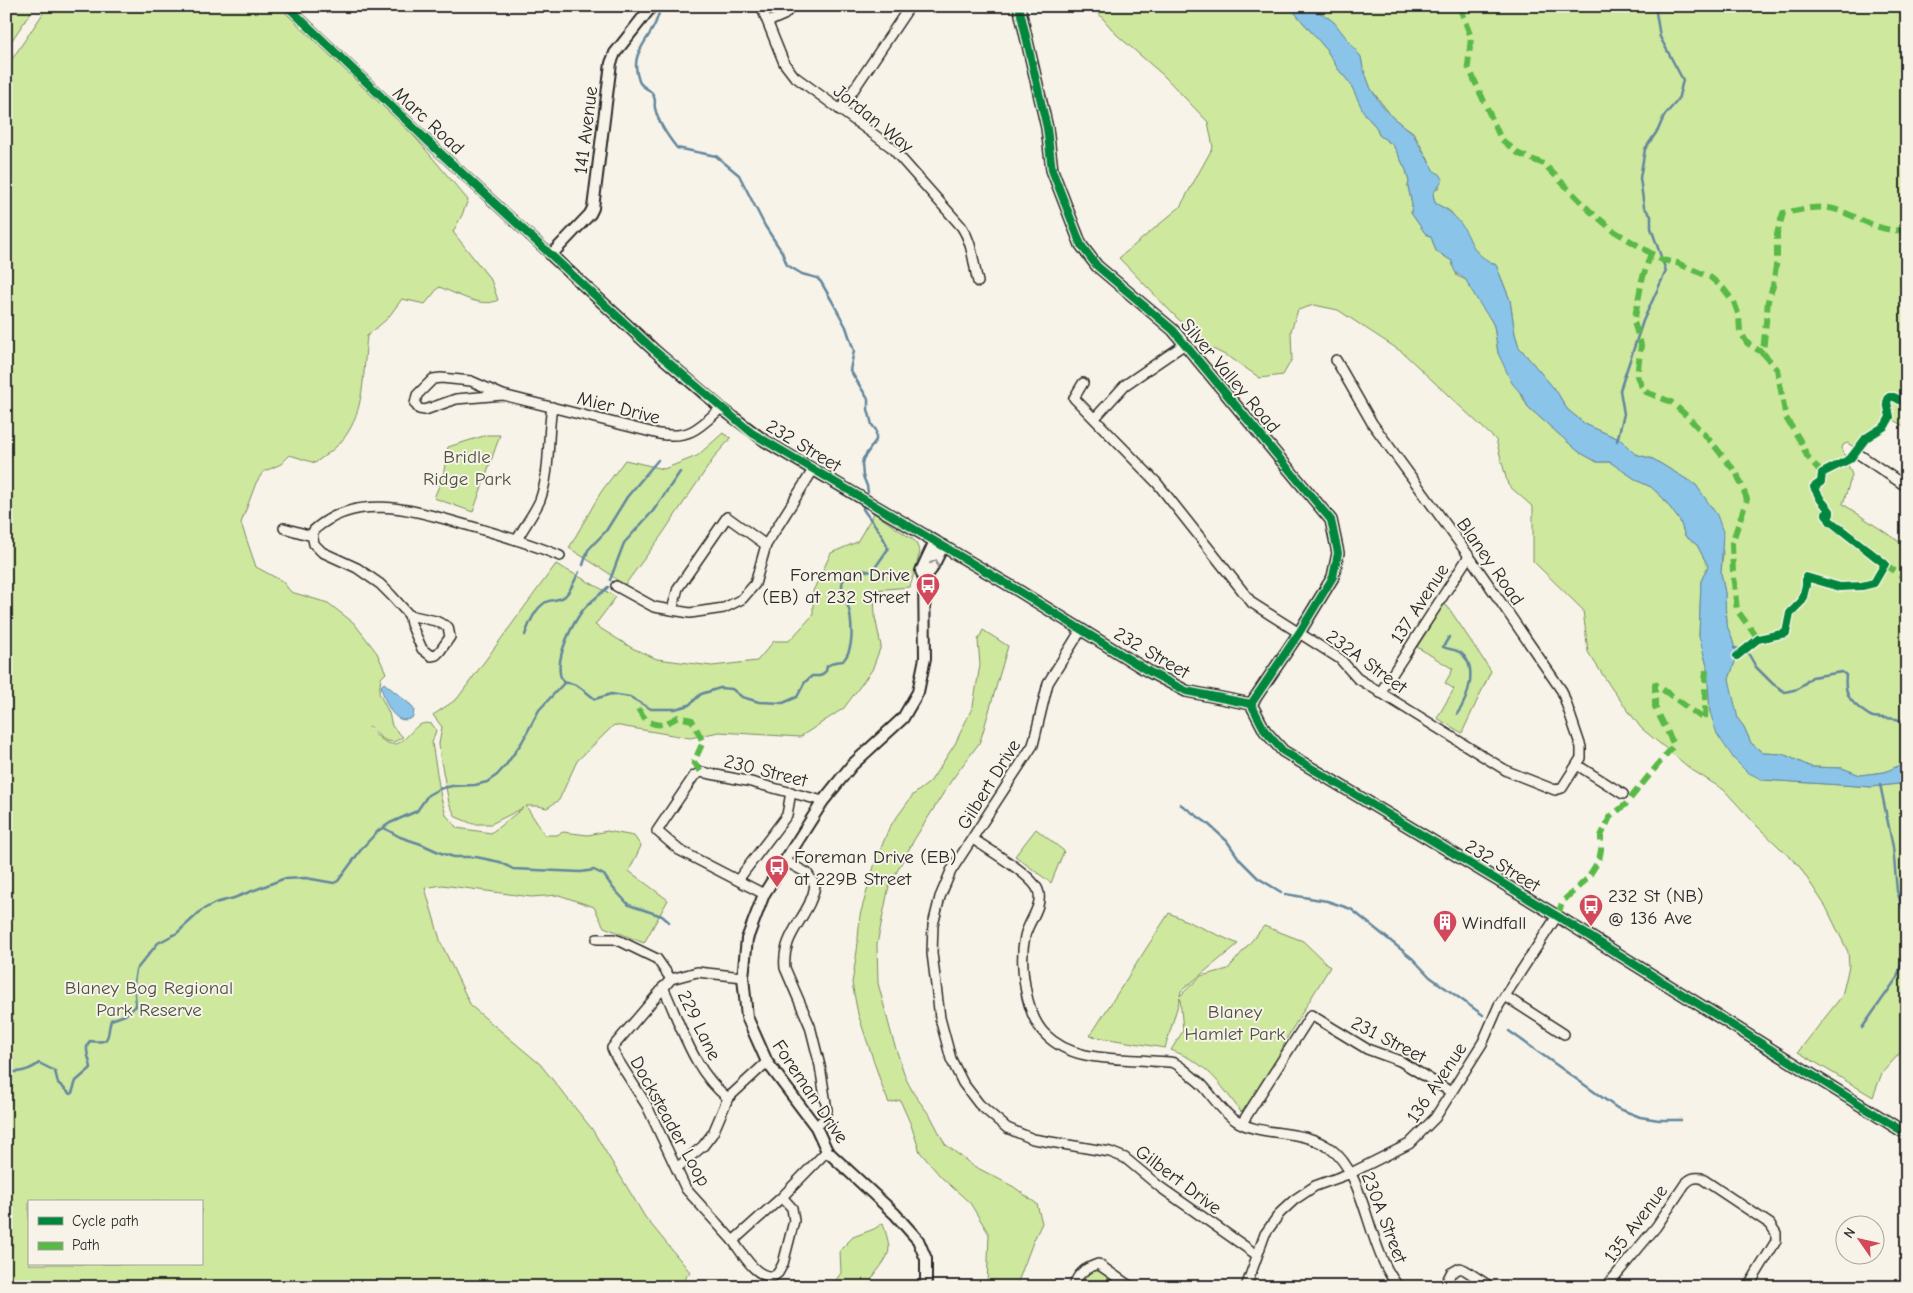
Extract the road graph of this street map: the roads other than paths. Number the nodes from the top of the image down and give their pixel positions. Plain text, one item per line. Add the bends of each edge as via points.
1 (287, 6) edge
2 (652, 6) edge
3 (762, 6) edge
4 (792, 6) edge
5 (910, 6) edge
6 (1019, 6) edge
7 (768, 22) junction
8 (840, 110) junction
9 (551, 255) junction
10 (978, 282) dead end
11 (1185, 344) junction
12 (1336, 360) dead end
13 (1082, 383) dead end
14 (503, 395) junction
15 (552, 407) junction
16 (721, 408) junction
17 (1095, 418) junction
18 (1860, 455) dead end
19 (814, 470) junction
20 (1907, 486) edge
21 (284, 528) dead end
22 (312, 536) junction
23 (517, 540) junction
24 (939, 544) junction
25 (766, 546) junction
26 (560, 556) dead end
27 (1469, 556) junction
28 (616, 586) dead end
29 (672, 610) junction
30 (409, 615) junction
31 (1081, 630) junction
32 (1299, 633) junction
33 (1380, 693) junction
34 (1251, 704) junction
35 (1577, 765) junction
36 (1562, 788) joint
37 (791, 792) junction
38 (1623, 794) dead end
39 (823, 801) junction
40 (973, 839) junction
41 (785, 861) junction
42 (738, 880) junction
43 (764, 894) junction
44 (1557, 916) junction
45 (597, 939) dead end
46 (743, 977) junction
47 (671, 979) junction
48 (663, 987) junction
49 (1505, 996) junction
50 (1564, 1034) dead end
51 (767, 1062) junction
52 (1451, 1092) junction
53 (728, 1098) junction
54 (1242, 1123) junction
55 (816, 1127) junction
56 (1907, 1134) edge
57 (827, 1151) junction
58 (678, 1167) junction
59 (1351, 1173) junction
60 (782, 1197) junction
61 (733, 1242) junction
62 (1257, 1255) junction
63 (926, 1287) edge
64 (1074, 1287) edge
65 (1132, 1287) edge
66 (1246, 1287) edge
67 (1399, 1287) edge
68 (1444, 1287) edge
69 (1491, 1287) edge
70 (1606, 1287) edge
71 (1748, 1287) edge

1 - 9 street, Marc Road
2 - 9 street, 141 Avenue via 615,53 611,63 593,208
3 - 7 street, Jordan Way
4 - 7 street via 784,15
5 - 8 street
6 - 11 street, Silver Valley Road via 1047,128 1052,170 1081,245 1097,266 1173,330
7 - 8 street, Jordan Way via 784,63 794,76
8 - 10 street, Jordan Way via 897,154 961,226 969,239
9 - 16 street, 232 Street
11 - 17 street via 1125,385
11 - 32 street, Silver Valley Road via 1331,520 1338,553 1333,577
12 - 27 street, Blaney Road via 1372,423
13 - 17 street, 232A Street via 1074,398
14 - 14 street, Mier Drive via 456,399 425,410 415,404 417,395 435,378 471,381
14 - 15 street, Mier Drive
15 - 16 street, Mier Drive via 677,436 696,430
15 - 23 street via 543,488 537,507
16 - 19 street, 232 Street via 752,432
17 - 32 street, 232A Street via 1157,483 1252,603
18 - 20 street
19 - 24 street, 232 Street
19 - 25 street
21 - 22 street
22 - 23 street via 314,530 332,516 366,508 393,507
22 - 30 street via 314,544 322,552 369,576
23 - 26 street
24 - 31 street, 232 Street
24 - 39 street, Foreman Drive via 921,571 924,578 925,658 918,692 903,718 852,765
25 - 29 street via 755,584 742,599 724,608 690,613
25 - 29 street via 727,517 678,588
27 - 33 street, 137 Avenue
27 - 35 street, Blaney Road via 1562,691 1581,747 1582,758
28 - 29 street via 654,607
30 - 30 street via 448,627 450,637 436,655 431,656 422,649
31 - 34 street, 232 Street via 1186,691
31 - 40 street, Gilbert Drive via 1048,683 1033,744
32 - 33 street, 232A Street via 1340,659 1354,676
32 - 34 street, Silver Valley Road
33 - 36 street, 232A Street via 1506,771 1555,790
34 - 44 street, 232 Street via 1264,731 1283,751
35 - 36 street, Blaney Road
35 - 38 street
37 - 39 street, 230 Street
37 - 42 street via 787,815
37 - 42 street, 230 Street via 701,772 694,776 657,831 679,850
39 - 41 street, Foreman Drive
40 - 54 street, 230A Street via 1027,876 1038,890 1039,901 1025,935 1023,956 1025,985 1033,1014 1044,1033 1058,1045 1080,1055 1174,1063 1203,1085 1220,1108
40 - 62 street, Gilbert Drive via 951,871 933,925 932,953 940,1018 951,1059 963,1084 979,1104 1007,1128 1033,1139 1110,1152 1125,1158 1160,1187
41 - 43 street, Foreman Drive
41 - 55 street via 807,873 815,885 811,900 788,942 784,959 813,1035 820,1066 827,1110
42 - 43 street
43 - 46 street, Foreman Drive via 747,939
44 - 49 street, 136 Avenue
44 - 56 street, 232 Street
45 - 47 street via 620,941 657,959
46 - 47 street, Docksteader Loop via 697,972
46 - 51 street, Foreman Drive via 746,1018
47 - 48 street, Docksteader Loop
48 - 53 street, 229 Lane via 685,1040 703,1072
48 - 58 street, Docksteader Loop via 612,1048
49 - 50 street
49 - 52 street, 136 Avenue via 1483,1042
51 - 53 street
51 - 55 street, Foreman Drive
52 - 54 street, 231 Street via 1400,1060 1366,1049 1311,1015
52 - 59 street, 136 Avenue via 1436,1118 1418,1137
53 - 58 street via 713,1133
54 - 59 street, 230A Street via 1320,1142 1333,1150
55 - 57 street, Foreman Drive
57 - 60 street
57 - 63 street, Foreman Drive via 896,1214 918,1240 926,1259
58 - 61 street, Docksteader Loop via 686,1189
59 - 62 street, 136 Avenue via 1315,1186 1294,1200 1265,1234
59 - 67 street, 230A Street via 1382,1260
60 - 61 street
60 - 61 street, Docksteader Loop via 792,1208 794,1221 778,1273 770,1276 760,1274
62 - 66 street, 136 Avenue
64 - 65 street via 1084,1269 1098,1264
68 - 69 street via 1451,1273 1460,1268
70 - 71 street, 135 Avenue via 1656,1227 1685,1184 1690,1179 1701,1178 1770,1224 1776,1233 1776,1241

